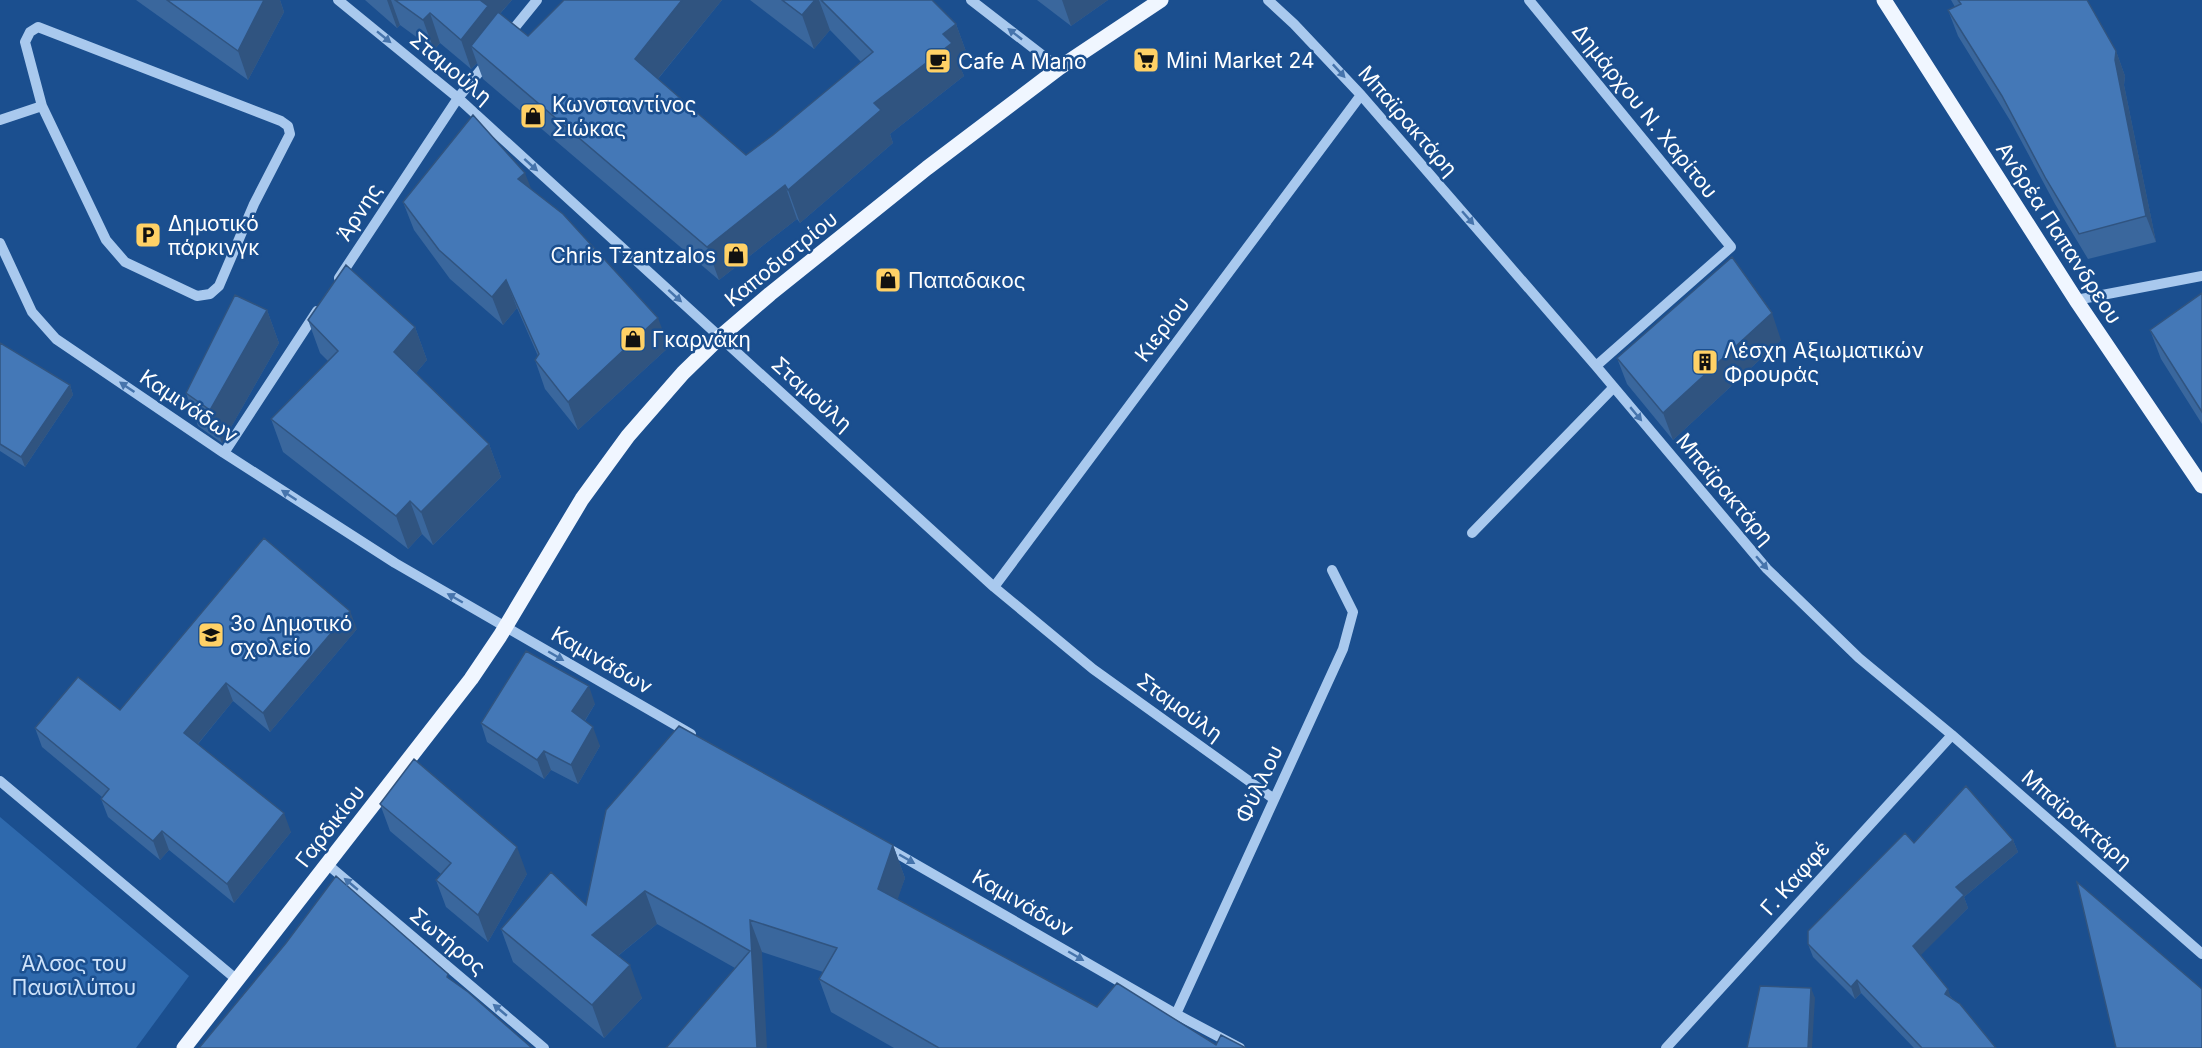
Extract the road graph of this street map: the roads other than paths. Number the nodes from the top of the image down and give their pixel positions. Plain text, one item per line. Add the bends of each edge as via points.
1 (338, 0) edge
2 (537, 0) edge
3 (971, 0) edge
4 (1161, 0) edge
5 (1268, 0) edge
6 (1529, 0) edge
7 (1884, 0) edge
8 (1059, 68) junction
9 (1361, 95) junction
10 (458, 98) junction
11 (42, 106) junction
12 (0, 120) edge
13 (0, 243) edge
14 (2202, 276) edge
15 (335, 285) edge
16 (2076, 300) junction
17 (322, 305) edge
18 (720, 337) junction
19 (1596, 366) junction
20 (1613, 388) junction
21 (224, 453) junction
22 (2202, 486) edge
23 (1472, 533) dead end
24 (1332, 570) dead end
25 (994, 587) junction
26 (505, 627) junction
27 (1952, 735) junction
28 (701, 740) edge
29 (0, 781) edge
30 (1274, 799) junction
31 (877, 841) edge
32 (327, 864) junction
33 (2202, 954) edge
34 (236, 980) junction
35 (1176, 1014) junction
36 (184, 1048) edge
37 (544, 1048) edge
38 (1240, 1048) edge
39 (1666, 1048) edge

1 -> 10 street, Σταμούλη
2 - 10 street, Άρνης
8 -> 3 street
4 - 8 main road, Καποδιστρίου
5 -> 9 street, Μπαϊρακτάρη
6 - 19 street, Δημάρχου Ν. Χαρίτου via 1731,247
7 - 16 main road, Ανδρέα Παπανδρεου
8 - 18 main road, Καποδιστρίου via 927,168
9 -> 19 street, Μπαϊρακτάρη
9 - 25 street, Κιερίου
10 - 15 street, Άρνης
10 -> 18 street, Σταμούλη
11 - 11 street via 106,240 125,261 197,296 210,294 219,286 290,134 288,126 38,27 25,42
11 - 12 street
21 -> 13 street, Καμινάδων via 57,339 32,312
14 - 16 street
16 - 22 main road, Ανδρέα Παπανδρεου
17 - 21 street
18 - 25 street, Σταμούλη
18 - 26 main road, Καποδιστρίου via 628,436 582,499
19 - 20 street, Μπαϊρακτάρη
20 - 23 street
20 -> 27 street, Μπαϊρακτάρη via 1767,569 1859,658
26 -> 21 street, Καμινάδων
24 - 30 street, Φύλλου via 1353,612 1343,649
25 - 30 street, Σταμούλη via 1093,669
26 -> 28 street, Καμινάδων
26 - 32 main road, Γαρδικίου via 471,679
27 - 33 street, Μπαϊρακτάρη
27 - 39 street, Γ. Καφφέ
29 - 34 street
30 - 35 street, Φύλλου
31 -> 35 street, Καμινάδων
32 - 34 main road, Γαρδικίου
37 -> 32 street, Σωτήρος
34 - 36 main road, Γαρδικίου
35 - 38 street, Καμινάδων

